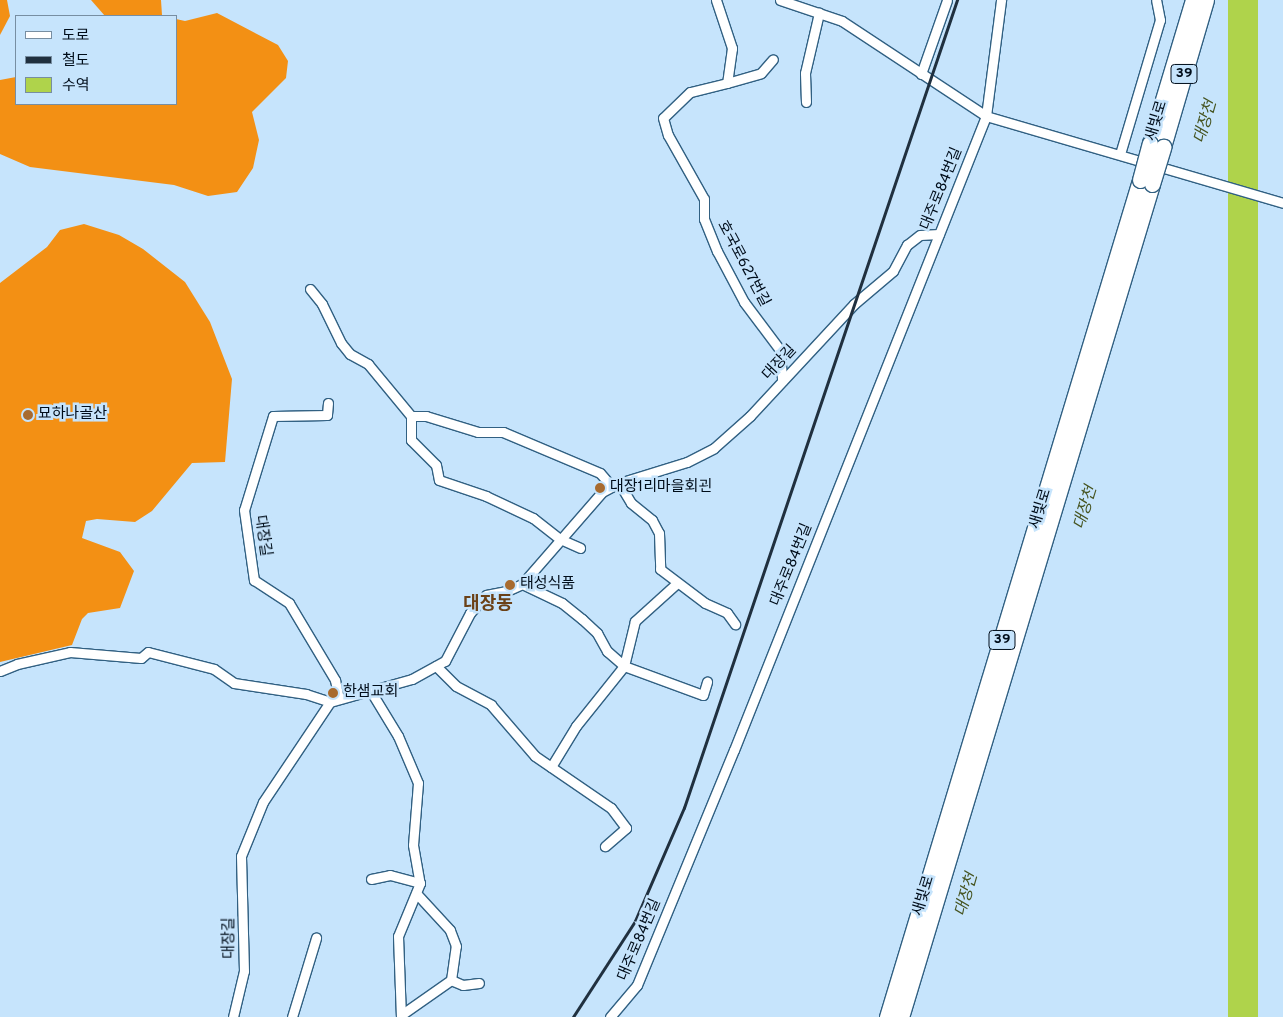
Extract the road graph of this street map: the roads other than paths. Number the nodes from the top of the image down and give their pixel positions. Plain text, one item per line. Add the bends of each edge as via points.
1 (716, 0) edge
2 (780, 0) edge
3 (948, 0) edge
4 (1001, 0) edge
5 (1156, 0) edge
6 (1193, 0) edge
7 (1206, 0) edge
8 (808, 5) edge
9 (820, 13) junction
10 (773, 59) dead end
11 (921, 74) junction
12 (726, 83) junction
13 (806, 102) dead end
14 (986, 116) junction
15 (1157, 145) junction
16 (1120, 154) junction
17 (1283, 203) edge
18 (939, 234) junction
19 (1122, 264) junction
20 (310, 289) dead end
21 (782, 381) junction
22 (328, 403) dead end
23 (411, 416) junction
24 (615, 485) junction
25 (560, 539) junction
26 (580, 548) dead end
27 (522, 584) junction
28 (676, 584) junction
29 (735, 624) dead end
30 (436, 666) junction
31 (624, 666) junction
32 (0, 671) edge
33 (708, 682) dead end
34 (370, 690) junction
35 (335, 701) junction
36 (551, 767) junction
37 (605, 846) dead end
38 (371, 879) dead end
39 (420, 883) junction
40 (416, 893) junction
41 (316, 938) dead end
42 (451, 980) junction
43 (479, 983) dead end
44 (401, 1016) edge
45 (233, 1017) edge
46 (292, 1017) edge
47 (610, 1017) edge
48 (887, 1017) edge
49 (901, 1017) edge

1 - 12 street via 732,48
2 - 8 street
3 - 11 street
4 - 14 street
5 - 16 street via 1160,20
6 - 15 highway, 새빛로 / 39
7 - 15 highway, 새빛로 / 39
8 - 9 street
9 - 11 street via 842,21
9 - 13 street via 805,73
10 - 12 street, 호국로627번길 via 761,72
11 - 14 street
12 - 21 street, 호국로627번길 via 690,92 663,118 668,136 704,199 704,218 717,251 744,302 780,350
14 - 16 street
14 - 18 street, 대주로84번길
15 - 19 highway, 새빛로 / 39, bridge
16 - 17 street
18 - 21 street, 대장길 via 920,235 907,245 892,271 854,304
18 - 47 street, 대주로84번길 via 734,750 637,984
19 - 48 highway, 새빛로 / 39
19 - 49 highway, 새빛로 / 39
20 - 23 street via 322,304 342,344 350,354 368,364
21 - 24 street, 대장길 via 714,448 687,462
22 - 35 street, 대장길 via 327,416 273,416 244,510 254,580 289,604 335,680
23 - 24 street via 426,416 478,432 502,432 600,473
23 - 25 street via 411,440 436,465 440,480 486,496 533,518
24 - 25 street, 대장길 via 602,492
24 - 28 street via 652,520 660,533 660,569
25 - 26 street
25 - 27 street, 대장길
27 - 30 street, 대장길 via 507,592 486,596 470,613 445,661
27 - 31 street via 562,603 597,633 607,651
28 - 29 street via 728,613
28 - 31 street via 635,621
30 - 34 street, 대장길 via 412,679
30 - 36 street via 456,686 491,705 535,756
31 - 33 street via 703,695
31 - 36 street via 576,726
32 - 35 street via 70,652 141,658 148,652 214,669 234,683
34 - 35 street, 대장길
34 - 39 street via 398,736 418,783 413,845
35 - 45 street, 대장길 via 263,802 240,856 244,971
36 - 37 street via 611,808 626,828
38 - 39 street via 390,875
39 - 40 street
40 - 42 street via 450,930 456,946
40 - 44 street via 398,936
41 - 46 street
42 - 43 street via 463,985
42 - 44 street

